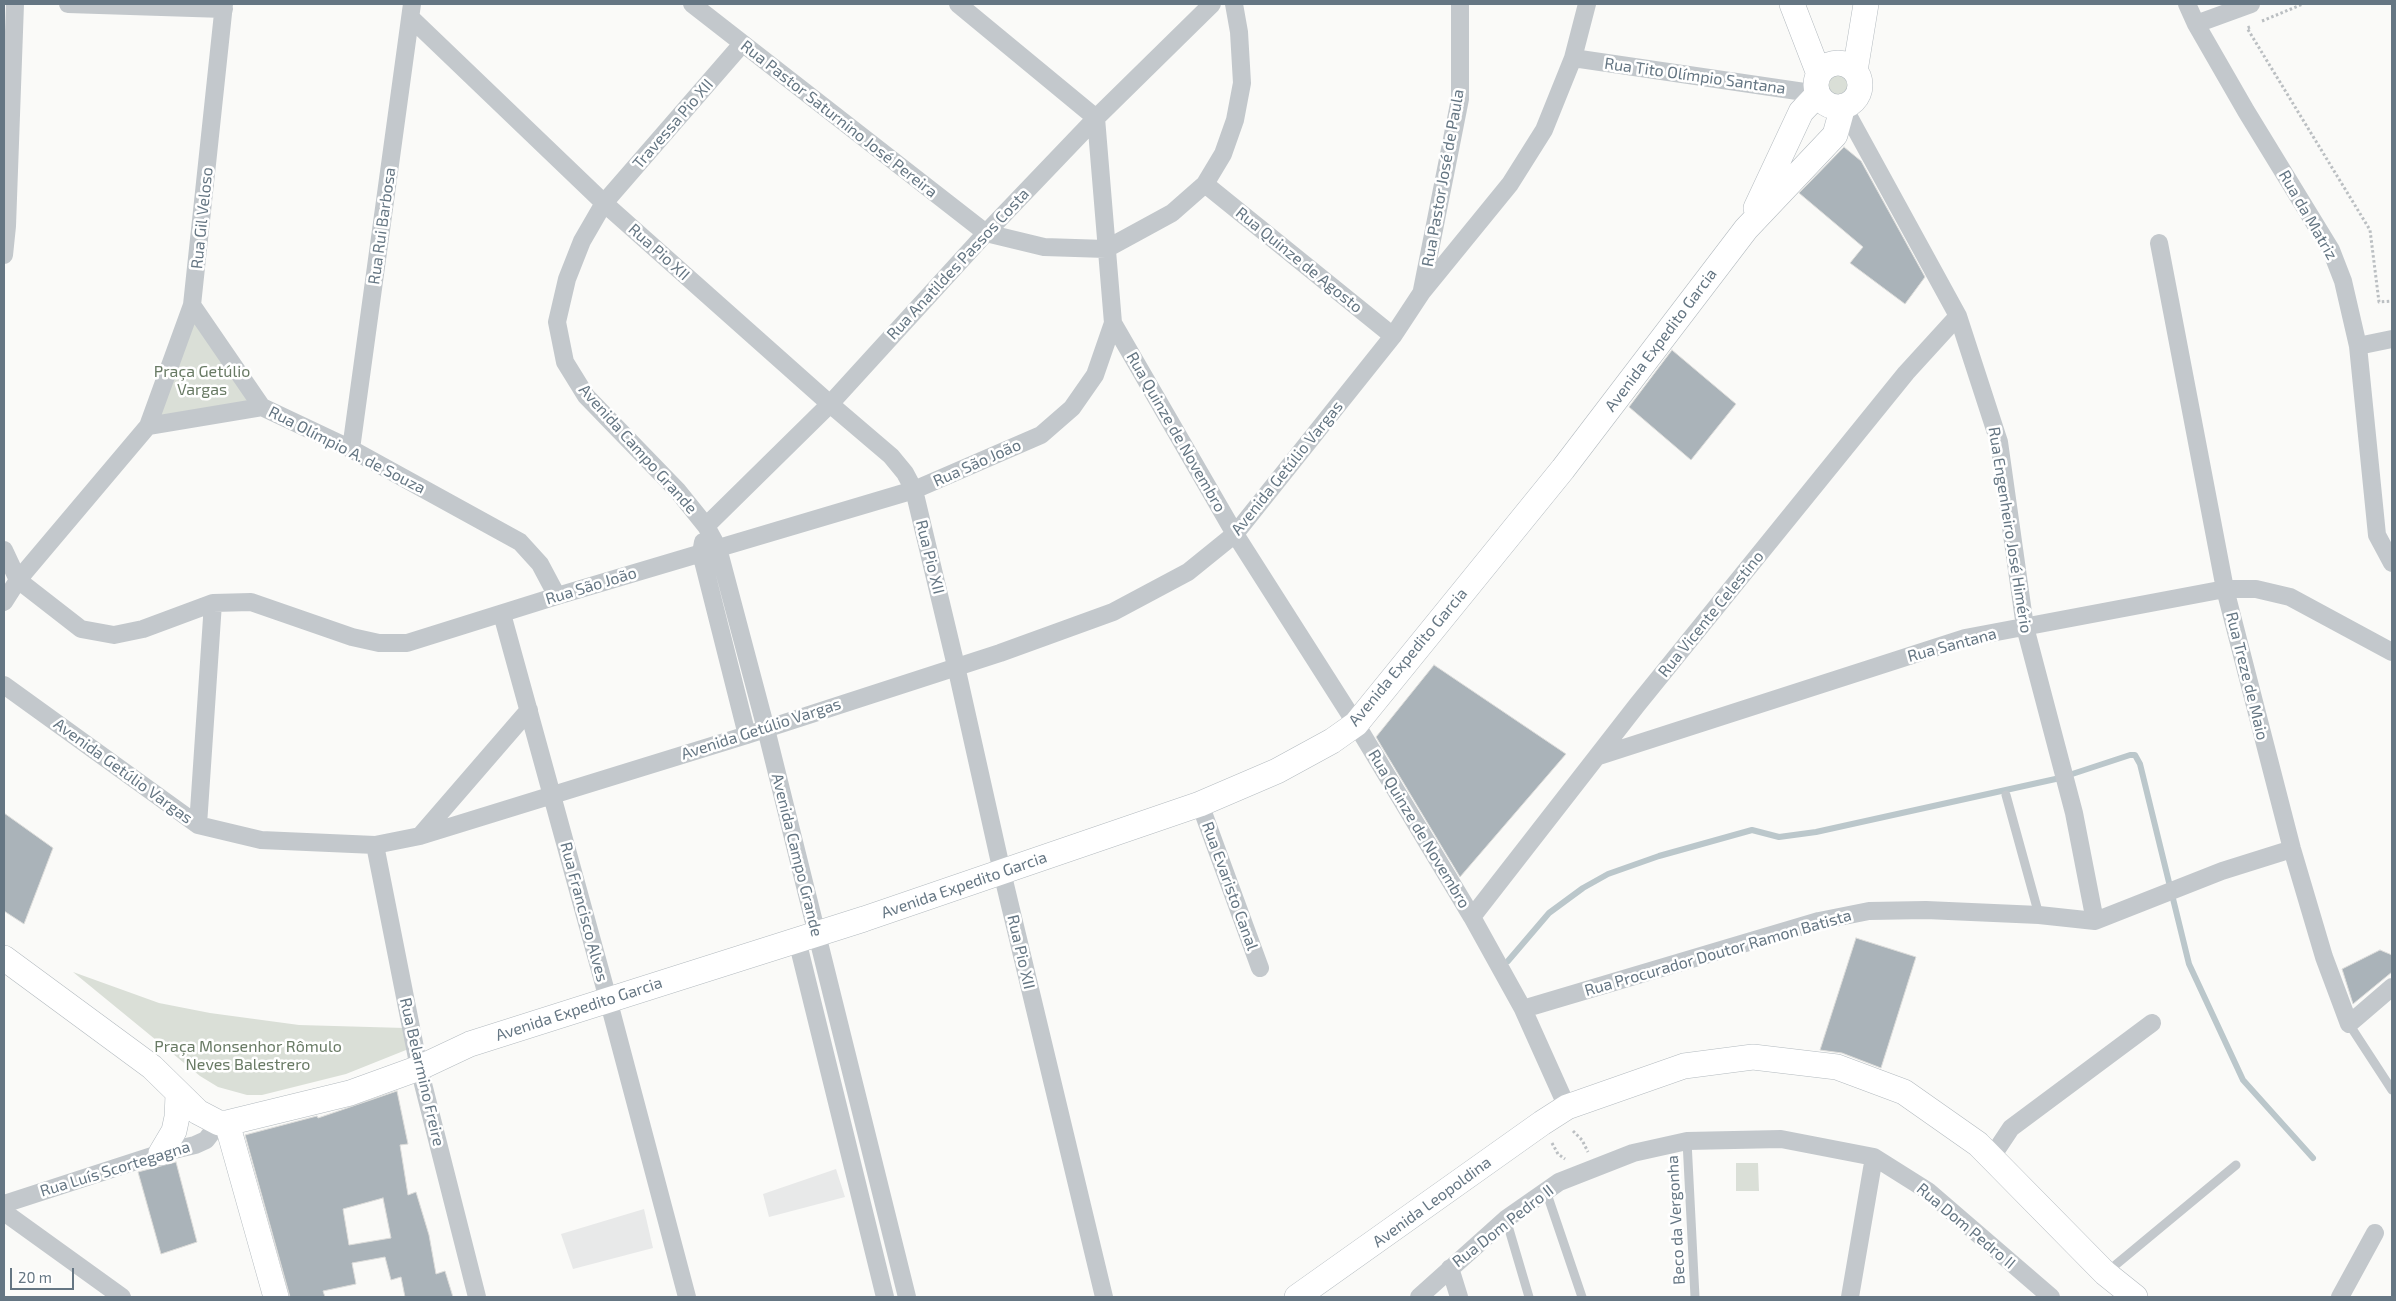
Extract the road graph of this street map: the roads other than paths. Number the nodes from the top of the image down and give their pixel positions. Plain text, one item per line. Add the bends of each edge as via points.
1 (15, 4) edge
2 (68, 4) edge
3 (692, 4) edge
4 (958, 4) edge
5 (1212, 4) edge
6 (1234, 4) edge
7 (1460, 4) edge
8 (1587, 4) edge
9 (1792, 4) edge
10 (1866, 4) edge
11 (2187, 4) edge
12 (2251, 4) edge
13 (224, 7) edge
14 (412, 11) edge
15 (2196, 24) junction
16 (742, 44) junction
17 (1573, 58) junction
18 (1855, 71) junction
19 (1818, 84) junction
20 (1843, 106) junction
21 (1096, 118) junction
22 (1205, 184) junction
23 (604, 203) junction
24 (5, 227) edge
25 (1746, 229) junction
26 (986, 233) junction
27 (2159, 243) dead end
28 (1106, 249) junction
29 (4, 255) edge
30 (1422, 292) junction
31 (192, 305) junction
32 (1958, 316) junction
33 (1113, 323) junction
34 (1393, 336) junction
35 (2392, 339) edge
36 (2358, 346) junction
37 (830, 404) junction
38 (262, 407) junction
39 (148, 426) junction
40 (351, 449) junction
41 (914, 490) junction
42 (706, 526) junction
43 (1234, 534) junction
44 (718, 548) junction
45 (4, 550) edge
46 (701, 553) junction
47 (2392, 563) edge
48 (18, 580) junction
49 (2225, 589) junction
50 (557, 596) junction
51 (4, 602) edge
52 (213, 603) junction
53 (502, 614) junction
54 (2025, 627) junction
55 (2392, 652) edge
56 (956, 666) junction
57 (4, 685) edge
58 (529, 710) junction
59 (1356, 724) junction
60 (766, 728) junction
61 (747, 735) junction
62 (1599, 756) junction
63 (552, 794) junction
64 (2006, 794) dead end
65 (1200, 804) junction
66 (198, 825) junction
67 (420, 836) junction
68 (375, 845) junction
69 (2292, 849) junction
70 (1002, 872) junction
71 (2039, 915) junction
72 (1472, 918) junction
73 (2095, 921) junction
74 (806, 937) junction
75 (4, 958) edge
76 (1260, 968) dead end
77 (2392, 987) edge
78 (608, 999) junction
79 (1522, 1009) junction
80 (2152, 1023) dead end
81 (2349, 1024) junction
82 (419, 1068) junction
83 (2392, 1090) edge
84 (178, 1095) junction
85 (1556, 1114) junction
86 (223, 1123) junction
87 (1687, 1140) junction
88 (161, 1154) junction
89 (1874, 1157) junction
90 (1991, 1158) junction
91 (2236, 1165) dead end
92 (881, 1186) junction
93 (1546, 1191) junction
94 (859, 1192) junction
95 (4, 1204) edge
96 (4, 1212) edge
97 (1506, 1220) junction
98 (890, 1224) junction
99 (868, 1231) junction
100 (2375, 1233) dead end
101 (1450, 1268) junction
102 (2105, 1273) junction
103 (122, 1297) edge
104 (276, 1297) edge
105 (477, 1297) edge
106 (687, 1297) edge
107 (885, 1297) edge
108 (907, 1297) edge
109 (1104, 1297) edge
110 (1297, 1297) edge
111 (1419, 1297) edge
112 (1458, 1297) edge
113 (1529, 1297) edge
114 (1582, 1297) edge
115 (1695, 1297) edge
116 (1850, 1297) edge
117 (2051, 1297) edge
118 (2135, 1297) edge
119 (2340, 1297) edge

1 - 24 street
2 - 13 street
3 - 16 street, Rua Pastor Saturnino José Pereira
4 - 21 street
5 - 21 street, Rua Anatildes Passos Costa
6 - 22 street via 1242,83 1235,120 1223,154
7 - 30 street, Rua Pastor José de Paula via 1460,99
8 - 17 street, Avenida Getúlio Vargas
9 - 19 main road
10 - 18 main road
11 - 15 street, Rua da Matriz
12 - 15 street
13 - 31 street, Rua Gil Veloso
14 - 23 street, Rua Pio XII
14 - 40 street, Rua Rui Barbosa
15 - 36 street, Rua da Matriz via 2331,250 2343,281
16 - 23 street, Travessa Pio XII
16 - 26 street, Rua Pastor Saturnino José Pereira
17 - 19 street, Rua Tito Olímpio Santana
17 - 30 street, Avenida Getúlio Vargas via 1544,130 1510,184
18 - 19 main road via 1844,63 1826,66
18 - 20 main road via 1860,80 1859,93 1852,102
19 - 20 main road via 1832,106
19 - 25 main road, Avenida Expedito Garcia
20 - 25 main road, Avenida Expedito Garcia via 1834,135
20 - 32 street, Rua Engenheiro José Himério
21 - 26 street, Rua Anatildes Passos Costa
21 - 28 street, Rua Quinze de Novembro
22 - 28 street via 1172,213
22 - 34 street, Rua Quinze de Agosto
23 - 37 street, Rua Pio XII
23 - 42 street, Avenida Campo Grande via 582,240 567,279 557,322 565,362 586,396 677,490
24 - 29 street
25 - 59 main road, Avenida Expedito Garcia via 1563,469
26 - 28 street via 1044,247
26 - 37 street, Rua Anatildes Passos Costa
27 - 49 street, Rua Treze de Maio
28 - 33 street, Rua Quinze de Novembro
30 - 34 street, Avenida Getúlio Vargas
31 - 38 street
31 - 39 street, Rua Gil Veloso
32 - 54 street, Rua Engenheiro José Himério via 1999,442
32 - 62 street, Rua Vicente Celestino via 1906,373
33 - 41 street, Rua São João via 1095,375 1072,408 1041,435
33 - 43 street, Rua Quinze de Novembro
34 - 43 street, Avenida Getúlio Vargas
35 - 36 street
36 - 47 street, Rua da Matriz via 2377,535
37 - 41 street, Rua Pio XII via 892,456
37 - 42 street, Rua Anatildes Passos Costa
38 - 39 street, Rua Olímpio A. de Souza
38 - 40 street, Rua Olímpio A. de Souza
39 - 48 street
40 - 50 street, Rua Olímpio A. de Souza via 520,542 540,564
41 - 44 street, Rua São João
41 - 56 street, Rua Pio XII
42 - 44 street, Avenida Campo Grande
42 - 46 street, Avenida Campo Grande
43 - 56 street, Avenida Getúlio Vargas via 1188,572 1113,612
43 - 59 street, Rua Quinze de Novembro
44 - 46 street, Rua São João
44 - 60 street, Avenida Campo Grande
45 - 48 street
46 - 50 street, Rua São João
46 - 61 street, Avenida Campo Grande
48 - 51 street
48 - 52 street, Rua São João via 81,629 114,636 144,629
49 - 54 street, Rua Santana
49 - 55 street, Rua Santana via 2256,589 2290,597
49 - 69 street, Rua Treze de Maio
50 - 53 street, Rua São João
52 - 53 street, Rua São João via 251,602 352,638 378,642 407,643
52 - 66 street
53 - 58 street, Rua Francisco Alves
54 - 62 street, Rua Santana via 1965,638
54 - 73 street, Rua Engenheiro José Himério via 2074,813
56 - 60 street, Avenida Getúlio Vargas
56 - 70 street, Rua Pio XII
57 - 66 street, Avenida Getúlio Vargas
58 - 63 street, Rua Francisco Alves
58 - 67 street
59 - 65 main road, Avenida Expedito Garcia via 1277,772
59 - 72 street, Rua Quinze de Novembro
60 - 61 street, Avenida Getúlio Vargas
60 - 74 street, Avenida Campo Grande
61 - 63 street, Avenida Getúlio Vargas
62 - 72 street, Rua Vicente Celestino
63 - 67 street, Avenida Getúlio Vargas
63 - 78 street, Rua Francisco Alves
64 - 71 lane
65 - 70 main road, Avenida Expedito Garcia
65 - 76 street, Rua Evaristo Canal
66 - 68 street, Avenida Getúlio Vargas via 261,840
67 - 68 street, Avenida Getúlio Vargas
68 - 82 street, Rua Belarmino Freire
69 - 73 street, Rua Procurador Doutor Ramon Batista via 2222,871
69 - 81 street, Rua Treze de Maio via 2324,957
70 - 74 main road, Avenida Expedito Garcia
70 - 109 street, Rua Pio XII
71 - 73 street, Rua Procurador Doutor Ramon Batista
71 - 79 street, Rua Procurador Doutor Ramon Batista via 1869,911 1819,921
72 - 79 street, Rua Quinze de Novembro
74 - 78 main road, Avenida Expedito Garcia
74 - 92 street, Avenida Campo Grande
74 - 94 street, Avenida Campo Grande
75 - 84 main road via 152,1067
77 - 81 street
78 - 82 main road, Avenida Expedito Garcia via 470,1044
78 - 106 street, Rua Francisco Alves
79 - 85 street, Rua Quinze de Novembro
80 - 90 street via 2011,1128
81 - 83 lane, Rua Treze de Maio
82 - 86 main road, Avenida Expedito Garcia via 330,1099
82 - 105 street, Rua Belarmino Freire
84 - 86 main road via 198,1112
84 - 88 main road via 174,1131
85 - 90 main road, Avenida Leopoldina via 1684,1066 1753,1057 1837,1067 1904,1092 1978,1144
85 - 110 main road, Avenida Leopoldina
86 - 88 street, Rua Luís Scortegagna via 206,1140
86 - 104 main road
87 - 89 street, Rua Dom Pedro II via 1781,1139
87 - 93 street, Rua Dom Pedro II via 1633,1153 1559,1182
87 - 115 lane, Beco da Vergonha
88 - 95 street, Rua Luís Scortegagna
89 - 116 street
89 - 117 street, Rua Dom Pedro II via 1928,1191
90 - 102 main road, Avenida Leopoldina
91 - 102 lane
92 - 94 street
92 - 98 street, Avenida Campo Grande
93 - 97 street, Rua Dom Pedro II
93 - 114 lane
94 - 99 street, Avenida Campo Grande
96 - 103 street
97 - 101 street, Rua Dom Pedro II
97 - 113 lane
98 - 99 street
98 - 108 street, Avenida Campo Grande
99 - 107 street, Avenida Campo Grande
100 - 119 street
101 - 111 street, Rua Dom Pedro II
101 - 112 street
102 - 118 main road, Avenida Leopoldina

